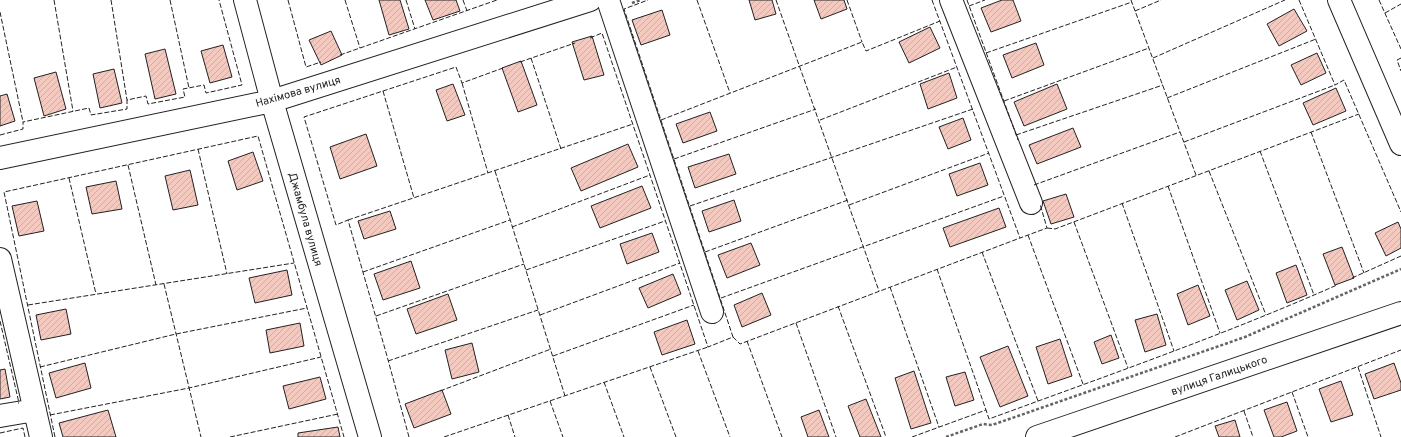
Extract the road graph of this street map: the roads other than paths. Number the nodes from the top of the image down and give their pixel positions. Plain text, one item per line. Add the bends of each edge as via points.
1 (245, 0) edge
2 (590, 0) edge
3 (608, 0) edge
4 (951, 0) edge
5 (1339, 0) edge
6 (272, 101) junction
7 (1401, 144) edge
8 (0, 158) edge
9 (1031, 203) dead end
10 (0, 259) edge
11 (712, 312) dead end
12 (1401, 313) edge
13 (35, 410) junction
14 (0, 416) edge
15 (41, 437) edge
16 (370, 437) edge
17 (1037, 437) edge

1 - 6 street, Джамбула вулиця
2 - 6 street, Нахімова вулиця
3 - 11 street
4 - 9 street
5 - 7 street
6 - 8 street, Нахімова вулиця
6 - 16 street, Джамбула вулиця
10 - 13 street
12 - 17 street, вулиця Галицького
13 - 14 street
13 - 15 street

